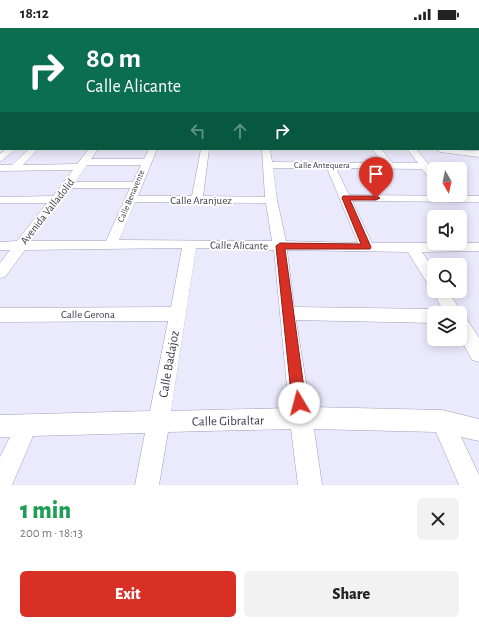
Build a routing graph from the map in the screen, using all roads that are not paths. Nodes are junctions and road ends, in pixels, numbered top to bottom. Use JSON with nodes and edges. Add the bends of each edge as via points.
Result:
{"nodes":[{"id":1,"x":11,"y":150,"type":"edge"},
{"id":2,"x":33,"y":150,"type":"edge"},
{"id":3,"x":93,"y":150,"type":"edge"},
{"id":4,"x":152,"y":150,"type":"edge"},
{"id":5,"x":205,"y":150,"type":"edge"},
{"id":6,"x":377,"y":150,"type":"edge"},
{"id":7,"x":412,"y":150,"type":"edge"},
{"id":8,"x":450,"y":150,"type":"edge"},
{"id":9,"x":479,"y":153,"type":"edge"},
{"id":10,"x":267,"y":157,"type":"edge"},
{"id":11,"x":0,"y":159,"type":"edge"},
{"id":12,"x":145,"y":162,"type":"junction"},
{"id":13,"x":82,"y":165,"type":"junction"},
{"id":14,"x":330,"y":165,"type":"junction"},
{"id":15,"x":390,"y":166,"type":"junction"},
{"id":16,"x":424,"y":166,"type":"junction"},
{"id":17,"x":15,"y":167,"type":"junction"},
{"id":18,"x":0,"y":168,"type":"edge"},
{"id":19,"x":427,"y":169,"type":"edge"},
{"id":20,"x":67,"y":185,"type":"junction"},
{"id":21,"x":137,"y":185,"type":"junction"},
{"id":22,"x":427,"y":197,"type":"edge"},
{"id":23,"x":346,"y":198,"type":"junction"},
{"id":24,"x":467,"y":198,"type":"edge"},
{"id":25,"x":55,"y":199,"type":"junction"},
{"id":26,"x":130,"y":199,"type":"junction"},
{"id":27,"x":479,"y":199,"type":"edge"},
{"id":28,"x":0,"y":200,"type":"edge"},
{"id":29,"x":197,"y":200,"type":"junction"},
{"id":30,"x":271,"y":200,"type":"junction"},
{"id":31,"x":111,"y":244,"type":"junction"},
{"id":32,"x":190,"y":244,"type":"junction"},
{"id":33,"x":0,"y":246,"type":"edge"},
{"id":34,"x":20,"y":246,"type":"junction"},
{"id":35,"x":280,"y":246,"type":"junction"},
{"id":36,"x":367,"y":247,"type":"junction"},
{"id":37,"x":479,"y":247,"type":"edge"},
{"id":38,"x":412,"y":248,"type":"junction"},
{"id":39,"x":427,"y":271,"type":"edge"},
{"id":40,"x":0,"y":273,"type":"edge"},
{"id":41,"x":287,"y":313,"type":"junction"},
{"id":42,"x":176,"y":314,"type":"junction"},
{"id":43,"x":0,"y":315,"type":"edge"},
{"id":44,"x":427,"y":316,"type":"edge"},
{"id":45,"x":467,"y":334,"type":"edge"},
{"id":46,"x":479,"y":354,"type":"edge"},
{"id":47,"x":301,"y":418,"type":"junction"},
{"id":48,"x":158,"y":421,"type":"junction"},
{"id":49,"x":442,"y":421,"type":"junction"},
{"id":50,"x":0,"y":426,"type":"edge"},
{"id":51,"x":26,"y":427,"type":"junction"},
{"id":52,"x":479,"y":430,"type":"edge"},
{"id":53,"x":0,"y":484,"type":"edge"},
{"id":54,"x":147,"y":485,"type":"edge"},
{"id":55,"x":310,"y":485,"type":"edge"},
{"id":56,"x":471,"y":485,"type":"edge"}],
"edges":[{"from":1,"to":11,"type":"street"},
{"from":2,"to":17,"type":"street"},
{"from":3,"to":13,"type":"street","name":"Avenida Valladolid"},
{"from":4,"to":12,"type":"street","name":"Calle Benavente"},
{"from":5,"to":29,"type":"street"},
{"from":6,"to":15,"type":"street"},
{"from":7,"to":16,"type":"street"},
{"from":8,"to":9,"type":"street"},
{"from":10,"to":14,"type":"street","name":"Calle Antequera"},
{"from":10,"to":30,"type":"street"},
{"from":12,"to":13,"type":"street"},
{"from":12,"to":21,"type":"street","name":"Calle Benavente"},
{"from":13,"to":17,"type":"street"},
{"from":13,"to":20,"type":"street","name":"Avenida Valladolid"},
{"from":14,"to":15,"type":"street","name":"Calle Antequera"},
{"from":14,"to":23,"type":"street"},
{"from":15,"to":16,"type":"street","name":"Calle Antequera"},
{"from":16,"to":19,"type":"street"},
{"from":17,"to":18,"type":"street"},
{"from":20,"to":21,"type":"street"},
{"from":20,"to":25,"type":"street","name":"Avenida Valladolid"},
{"from":21,"to":26,"type":"street","name":"Calle Benavente"},
{"from":22,"to":23,"type":"street"},
{"from":23,"to":36,"type":"street"},
{"from":24,"to":27,"type":"street"},
{"from":25,"to":28,"type":"street"},
{"from":25,"to":34,"type":"street","name":"Avenida Valladolid"},
{"from":26,"to":29,"type":"street","name":"Calle Aranjuez"},
{"from":26,"to":31,"type":"street","name":"Calle Benavente"},
{"from":29,"to":30,"type":"street","name":"Calle Aranjuez"},
{"from":30,"to":35,"type":"street"},
{"from":31,"to":32,"type":"street","name":"Calle Alicante"},
{"from":31,"to":34,"type":"street","name":"Calle Alicante"},
{"from":32,"to":35,"type":"street","name":"Calle Alicante"},
{"from":32,"to":42,"type":"street","name":"Calle Badajoz"},
{"from":33,"to":34,"type":"street","name":"Calle Alicante"},
{"from":34,"to":40,"type":"street","name":"Avenida Valladolid"},
{"from":35,"to":36,"type":"street","name":"Calle Alicante"},
{"from":35,"to":41,"type":"street"},
{"from":36,"to":38,"type":"street","name":"Calle Alicante"},
{"from":37,"to":38,"type":"street","name":"Calle Alicante"},
{"from":38,"to":39,"type":"street"},
{"from":41,"to":44,"type":"street"},
{"from":41,"to":47,"type":"street"},
{"from":42,"to":43,"type":"street","name":"Calle Gerona"},
{"from":42,"to":48,"type":"street","name":"Calle Badajoz"},
{"from":45,"to":46,"type":"street"},
{"from":47,"to":48,"type":"street","name":"Calle Gibraltar"},
{"from":47,"to":49,"type":"street","name":"Calle Gibraltar"},
{"from":47,"to":55,"type":"street"},
{"from":48,"to":51,"type":"street","name":"Calle Gibraltar"},
{"from":48,"to":54,"type":"street","name":"Calle Badajoz"},
{"from":49,"to":52,"type":"street","name":"Calle Gibraltar"},
{"from":49,"to":56,"type":"street"},
{"from":50,"to":51,"type":"street","name":"Calle Gibraltar"},
{"from":51,"to":53,"type":"street"}]}
